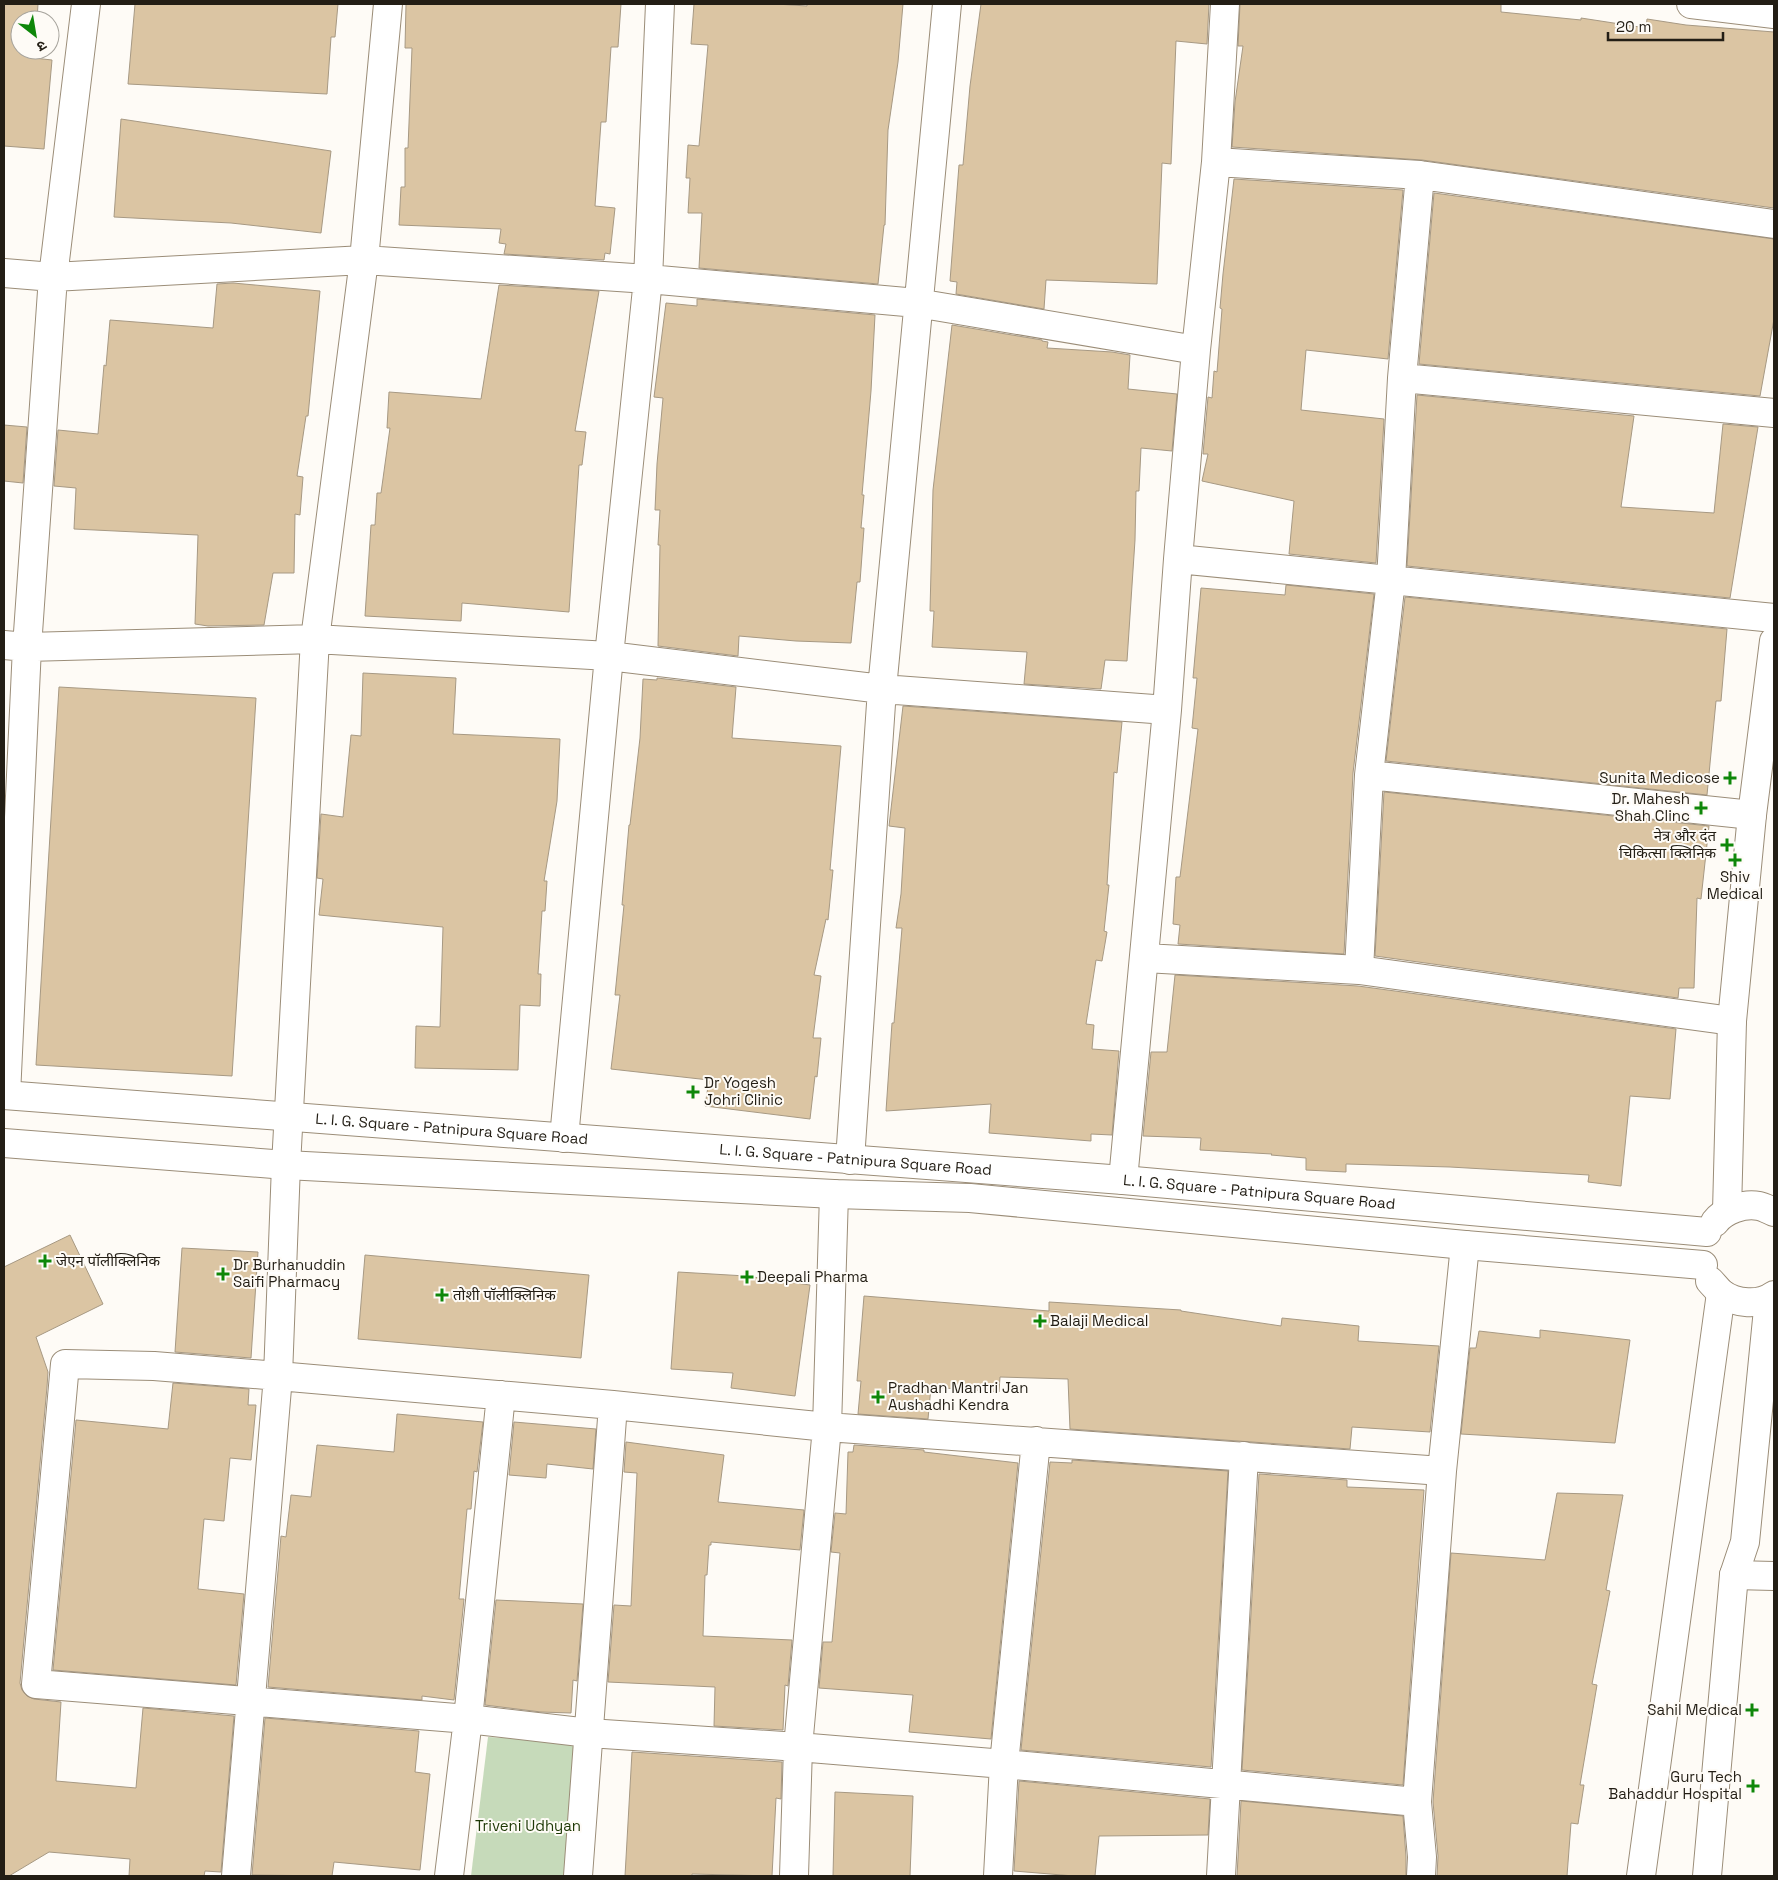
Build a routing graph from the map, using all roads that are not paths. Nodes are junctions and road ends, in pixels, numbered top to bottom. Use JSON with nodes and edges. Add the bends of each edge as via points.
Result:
{"nodes":[{"id":1,"x":86,"y":4,"type":"edge"},
{"id":2,"x":388,"y":4,"type":"edge"},
{"id":3,"x":660,"y":4,"type":"edge"},
{"id":4,"x":947,"y":4,"type":"edge"},
{"id":5,"x":1225,"y":4,"type":"edge"},
{"id":6,"x":1691,"y":4,"type":"edge"},
{"id":7,"x":1774,"y":14,"type":"edge"},
{"id":8,"x":1216,"y":162,"type":"junction"},
{"id":9,"x":1420,"y":175,"type":"junction"},
{"id":10,"x":1774,"y":224,"type":"edge"},
{"id":11,"x":364,"y":260,"type":"junction"},
{"id":12,"x":4,"y":273,"type":"edge"},
{"id":13,"x":53,"y":277,"type":"junction"},
{"id":14,"x":648,"y":279,"type":"junction"},
{"id":15,"x":917,"y":303,"type":"junction"},
{"id":16,"x":1196,"y":350,"type":"junction"},
{"id":17,"x":1402,"y":378,"type":"junction"},
{"id":18,"x":1774,"y":414,"type":"edge"},
{"id":19,"x":1178,"y":559,"type":"junction"},
{"id":20,"x":1391,"y":580,"type":"junction"},
{"id":21,"x":1774,"y":618,"type":"edge"},
{"id":22,"x":315,"y":639,"type":"junction"},
{"id":23,"x":1774,"y":641,"type":"edge"},
{"id":24,"x":15,"y":646,"type":"edge"},
{"id":25,"x":609,"y":656,"type":"junction"},
{"id":26,"x":882,"y":689,"type":"junction"},
{"id":27,"x":1167,"y":710,"type":"junction"},
{"id":28,"x":1369,"y":775,"type":"junction"},
{"id":29,"x":1752,"y":815,"type":"junction"},
{"id":30,"x":1145,"y":958,"type":"junction"},
{"id":31,"x":1359,"y":970,"type":"junction"},
{"id":32,"x":1732,"y":1021,"type":"junction"},
{"id":33,"x":5,"y":1095,"type":"edge"},
{"id":34,"x":289,"y":1117,"type":"junction"},
{"id":35,"x":564,"y":1138,"type":"junction"},
{"id":36,"x":4,"y":1143,"type":"edge"},
{"id":37,"x":850,"y":1160,"type":"junction"},
{"id":38,"x":286,"y":1166,"type":"junction"},
{"id":39,"x":1123,"y":1180,"type":"junction"},
{"id":40,"x":834,"y":1194,"type":"junction"},
{"id":41,"x":1726,"y":1211,"type":"junction"},
{"id":42,"x":1774,"y":1212,"type":"edge"},
{"id":43,"x":1707,"y":1232,"type":"junction"},
{"id":44,"x":1465,"y":1245,"type":"junction"},
{"id":45,"x":1703,"y":1265,"type":"junction"},
{"id":46,"x":1721,"y":1293,"type":"junction"},
{"id":47,"x":1772,"y":1297,"type":"edge"},
{"id":48,"x":278,"y":1376,"type":"junction"},
{"id":49,"x":501,"y":1395,"type":"junction"},
{"id":50,"x":613,"y":1405,"type":"junction"},
{"id":51,"x":827,"y":1427,"type":"junction"},
{"id":52,"x":1036,"y":1441,"type":"junction"},
{"id":53,"x":1244,"y":1456,"type":"junction"},
{"id":54,"x":1442,"y":1470,"type":"junction"},
{"id":55,"x":1734,"y":1575,"type":"junction"},
{"id":56,"x":1774,"y":1576,"type":"edge"},
{"id":57,"x":251,"y":1702,"type":"junction"},
{"id":58,"x":468,"y":1719,"type":"junction"},
{"id":59,"x":590,"y":1733,"type":"junction"},
{"id":60,"x":798,"y":1747,"type":"junction"},
{"id":61,"x":1004,"y":1764,"type":"junction"},
{"id":62,"x":1227,"y":1784,"type":"junction"},
{"id":63,"x":1417,"y":1802,"type":"junction"},
{"id":64,"x":236,"y":1876,"type":"edge"},
{"id":65,"x":449,"y":1876,"type":"edge"},
{"id":66,"x":578,"y":1876,"type":"edge"},
{"id":67,"x":794,"y":1876,"type":"edge"},
{"id":68,"x":998,"y":1876,"type":"edge"},
{"id":69,"x":1221,"y":1876,"type":"edge"},
{"id":70,"x":1421,"y":1876,"type":"edge"},
{"id":71,"x":1641,"y":1876,"type":"edge"},
{"id":72,"x":1708,"y":1876,"type":"edge"}],
"edges":[{"from":1,"to":13,"type":"street"},
{"from":2,"to":11,"type":"street"},
{"from":3,"to":14,"type":"street"},
{"from":4,"to":15,"type":"street"},
{"from":5,"to":8,"type":"street"},
{"from":6,"to":7,"type":"street"},
{"from":8,"to":9,"type":"street"},
{"from":8,"to":16,"type":"street"},
{"from":9,"to":10,"type":"street"},
{"from":9,"to":17,"type":"street"},
{"from":11,"to":13,"type":"street"},
{"from":11,"to":14,"type":"street"},
{"from":11,"to":22,"type":"street"},
{"from":12,"to":13,"type":"street"},
{"from":13,"to":24,"type":"street"},
{"from":14,"to":15,"type":"street"},
{"from":14,"to":25,"type":"street"},
{"from":15,"to":16,"type":"street"},
{"from":15,"to":26,"type":"street"},
{"from":16,"to":19,"type":"street"},
{"from":17,"to":18,"type":"street"},
{"from":17,"to":20,"type":"street"},
{"from":19,"to":20,"type":"street"},
{"from":19,"to":27,"type":"street"},
{"from":20,"to":21,"type":"street"},
{"from":20,"to":28,"type":"street"},
{"from":22,"to":24,"type":"street"},
{"from":22,"to":25,"type":"street"},
{"from":22,"to":34,"type":"street"},
{"from":23,"to":29,"type":"street"},
{"from":24,"to":33,"type":"street"},
{"from":25,"to":26,"type":"street"},
{"from":25,"to":35,"type":"street"},
{"from":26,"to":27,"type":"street"},
{"from":26,"to":37,"type":"street"},
{"from":27,"to":30,"type":"street"},
{"from":28,"to":29,"type":"street"},
{"from":28,"to":31,"type":"street"},
{"from":29,"to":32,"type":"street"},
{"from":30,"to":31,"type":"street"},
{"from":30,"to":39,"type":"street"},
{"from":31,"to":32,"type":"street"},
{"from":32,"to":41,"type":"street"},
{"from":33,"to":34,"type":"street","name":"L. I. G. Square - Patnipura Square Road"},
{"from":34,"to":35,"type":"street","name":"L. I. G. Square - Patnipura Square Road"},
{"from":34,"to":38,"type":"street"},
{"from":35,"to":37,"type":"street","name":"L. I. G. Square - Patnipura Square Road"},
{"from":36,"to":38,"type":"street","name":"L. I. G. Square - Patnipura Square Road"},
{"from":37,"to":39,"type":"street","name":"L. I. G. Square - Patnipura Square Road"},
{"from":38,"to":40,"type":"street","name":"L. I. G. Square - Patnipura Square Road"},
{"from":38,"to":48,"type":"street"},
{"from":39,"to":43,"type":"street","name":"L. I. G. Square - Patnipura Square Road"},
{"from":40,"to":44,"type":"street","name":"L. I. G. Square - Patnipura Square Road","via":[[970,1198]]},
{"from":40,"to":51,"type":"street"},
{"from":41,"to":42,"type":"street","via":[[1760,1206]]},
{"from":41,"to":43,"type":"street"},
{"from":43,"to":45,"type":"street","via":[[1702,1248]]},
{"from":44,"to":45,"type":"street","name":"L. I. G. Square - Patnipura Square Road"},
{"from":44,"to":54,"type":"street"},
{"from":45,"to":46,"type":"street","via":[[1709,1280]]},
{"from":46,"to":47,"type":"street","via":[[1752,1303]]},
{"from":46,"to":71,"type":"street"},
{"from":47,"to":55,"type":"street","via":[[1746,1542]]},
{"from":48,"to":49,"type":"street"},
{"from":48,"to":57,"type":"street"},
{"from":48,"to":57,"type":"street","via":[[154,1366],[66,1364],[36,1684]]},
{"from":49,"to":50,"type":"street"},
{"from":49,"to":58,"type":"street"},
{"from":50,"to":51,"type":"street"},
{"from":50,"to":59,"type":"street"},
{"from":51,"to":52,"type":"street"},
{"from":51,"to":60,"type":"street"},
{"from":52,"to":53,"type":"street"},
{"from":52,"to":61,"type":"street"},
{"from":53,"to":54,"type":"street"},
{"from":53,"to":62,"type":"street"},
{"from":54,"to":63,"type":"street"},
{"from":55,"to":56,"type":"street"},
{"from":55,"to":72,"type":"street"},
{"from":57,"to":58,"type":"street"},
{"from":57,"to":64,"type":"street"},
{"from":58,"to":59,"type":"street"},
{"from":58,"to":65,"type":"street"},
{"from":59,"to":60,"type":"street"},
{"from":59,"to":66,"type":"street"},
{"from":60,"to":61,"type":"street"},
{"from":60,"to":67,"type":"street"},
{"from":61,"to":62,"type":"street"},
{"from":61,"to":68,"type":"street"},
{"from":62,"to":63,"type":"street"},
{"from":62,"to":69,"type":"street"},
{"from":63,"to":70,"type":"street"}]}
